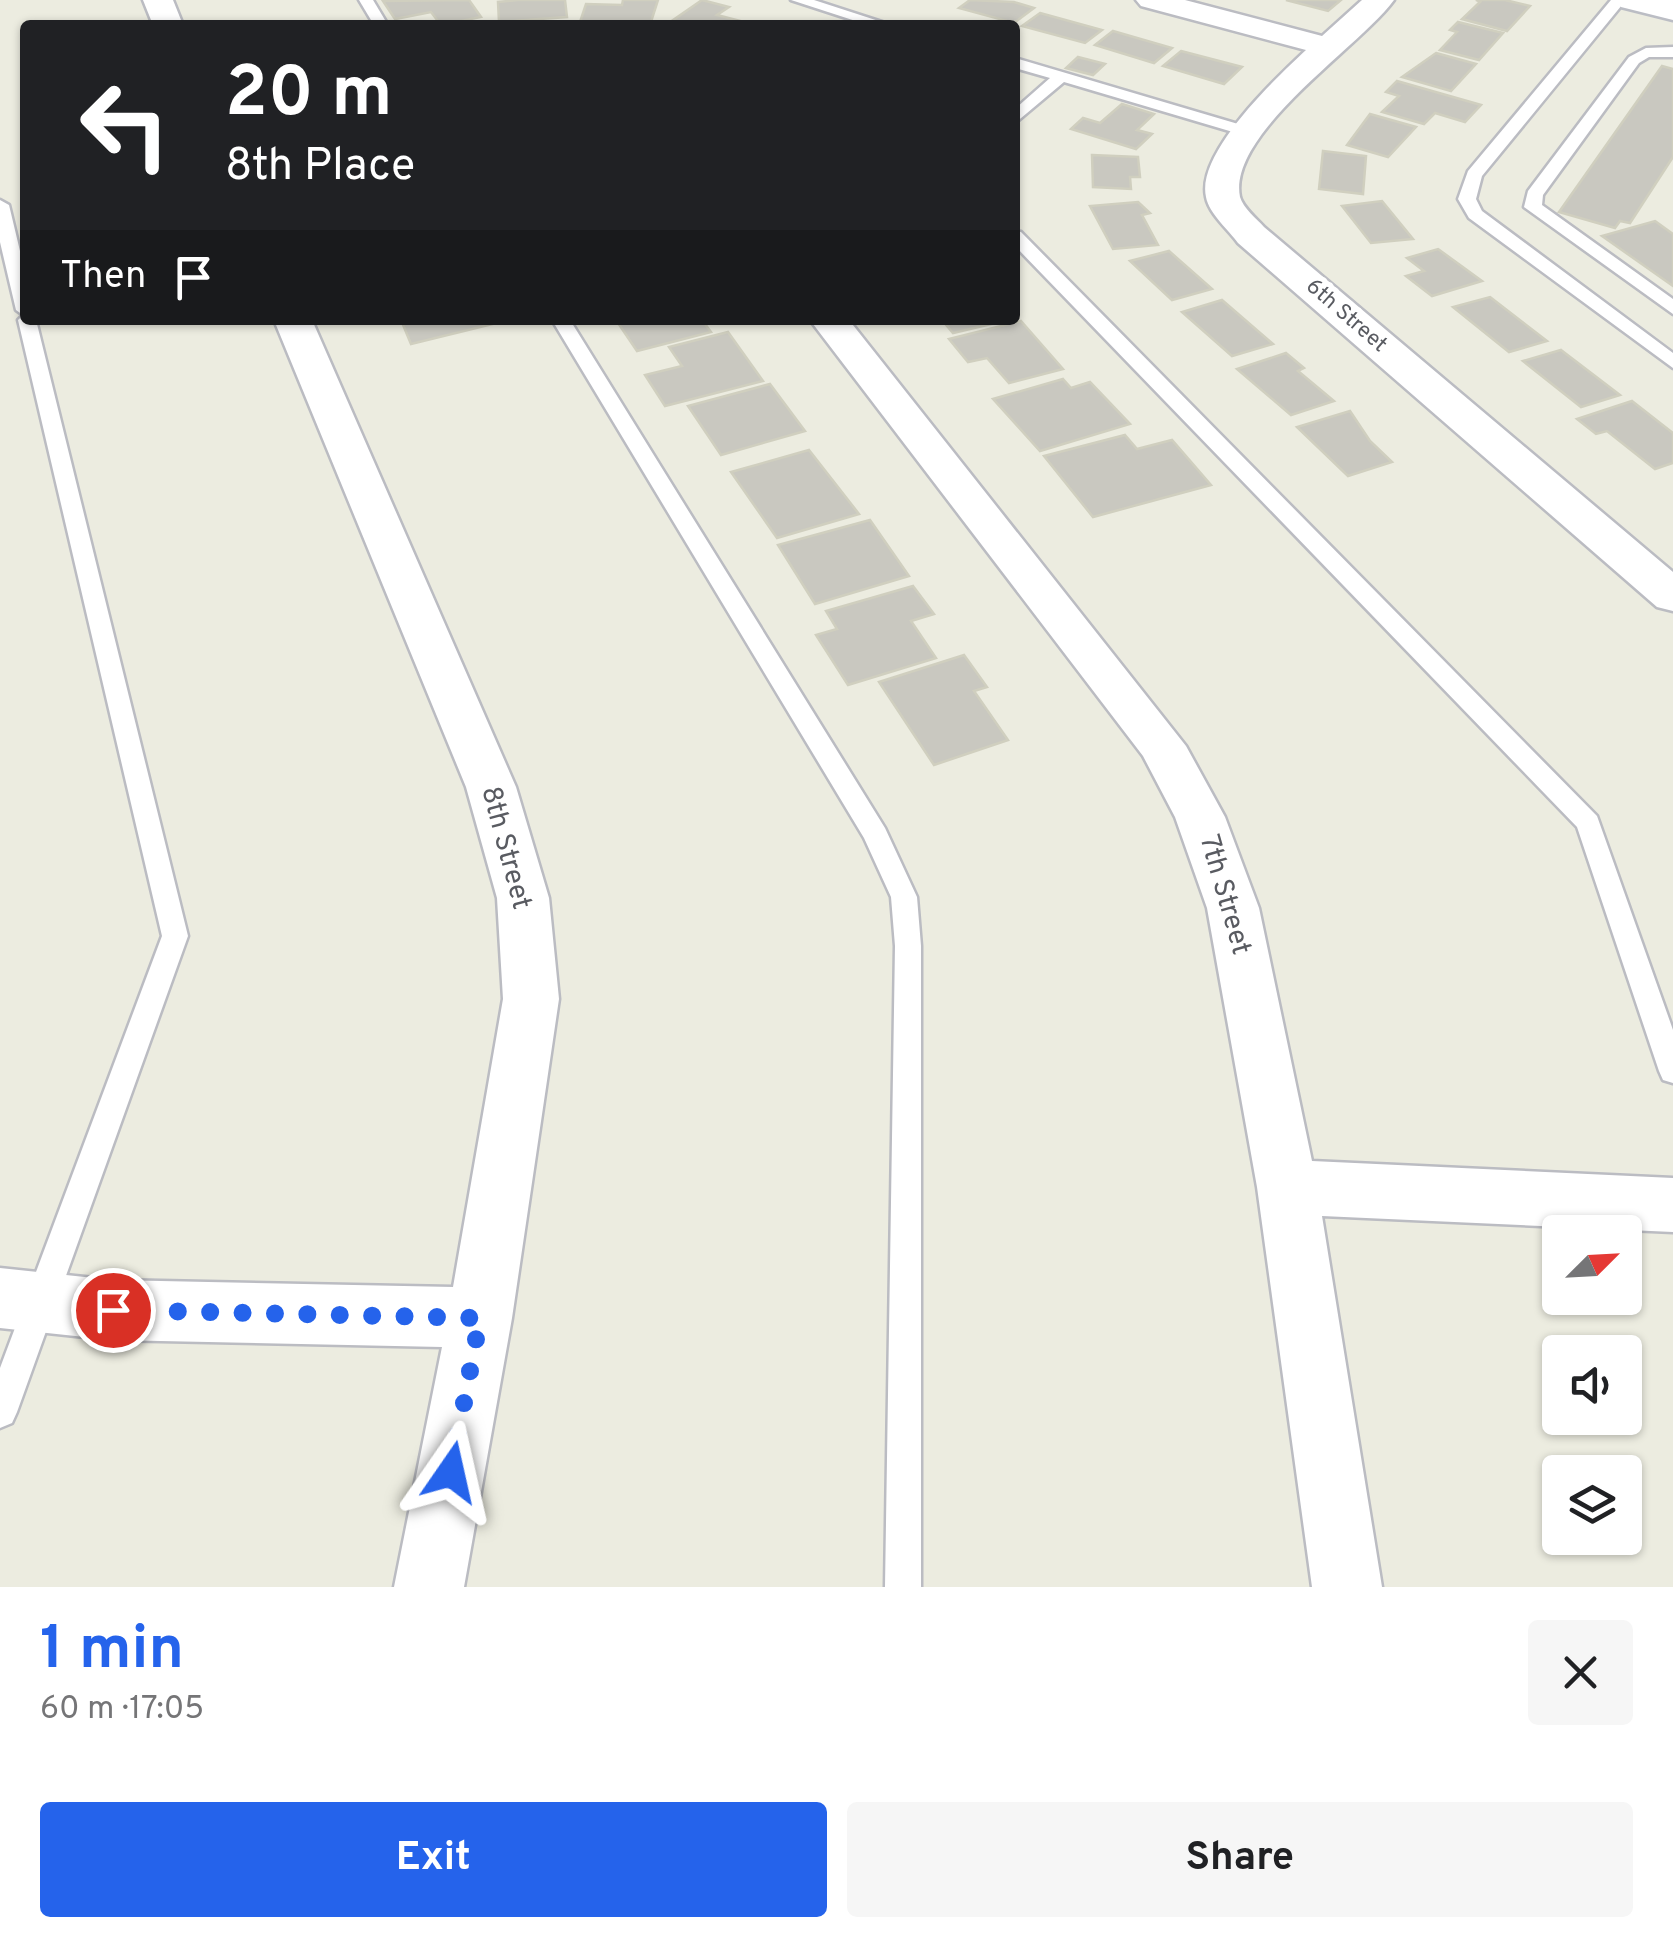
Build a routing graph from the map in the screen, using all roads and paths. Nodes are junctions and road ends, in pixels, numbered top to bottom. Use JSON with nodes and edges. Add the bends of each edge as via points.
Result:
{"nodes":[{"id":1,"x":798,"y":0,"type":"edge"},
{"id":2,"x":1151,"y":0,"type":"edge"},
{"id":3,"x":1378,"y":0,"type":"edge"},
{"id":4,"x":1619,"y":0,"type":"edge"},
{"id":5,"x":1632,"y":0,"type":"edge"},
{"id":6,"x":1673,"y":10,"type":"edge"},
{"id":7,"x":867,"y":20,"type":"edge"},
{"id":8,"x":1329,"y":47,"type":"junction"},
{"id":9,"x":1673,"y":52,"type":"edge"},
{"id":10,"x":1020,"y":64,"type":"edge"},
{"id":11,"x":1061,"y":76,"type":"junction"},
{"id":12,"x":1020,"y":113,"type":"edge"},
{"id":13,"x":1249,"y":132,"type":"junction"},
{"id":14,"x":0,"y":205,"type":"edge"},
{"id":15,"x":1020,"y":241,"type":"edge"},
{"id":16,"x":20,"y":289,"type":"edge"},
{"id":17,"x":1673,"y":308,"type":"edge"},
{"id":18,"x":29,"y":325,"type":"edge"},
{"id":19,"x":295,"y":325,"type":"edge"},
{"id":20,"x":564,"y":325,"type":"edge"},
{"id":21,"x":833,"y":325,"type":"edge"},
{"id":22,"x":1673,"y":362,"type":"edge"},
{"id":23,"x":1673,"y":596,"type":"edge"},
{"id":24,"x":1673,"y":1070,"type":"edge"},
{"id":25,"x":1287,"y":1188,"type":"junction"},
{"id":26,"x":1673,"y":1206,"type":"edge"},
{"id":27,"x":20,"y":1300,"type":"edge"},
{"id":28,"x":480,"y":1318,"type":"junction"},
{"id":29,"x":0,"y":1412,"type":"edge"},
{"id":30,"x":429,"y":1587,"type":"edge"},
{"id":31,"x":902,"y":1587,"type":"edge"},
{"id":32,"x":1347,"y":1587,"type":"edge"}],
"edges":[{"from":1,"to":7,"type":"lane"},
{"from":2,"to":8,"type":"street"},
{"from":3,"to":8,"type":"street","name":"6th Street"},
{"from":4,"to":22,"type":"lane","via":[[1474,174],[1468,198],[1474,214]]},
{"from":5,"to":6,"type":"main road"},
{"from":8,"to":13,"type":"street","name":"6th Street"},
{"from":9,"to":17,"type":"lane","via":[[1634,60],[1534,194],[1533,207]]},
{"from":10,"to":11,"type":"lane"},
{"from":11,"to":12,"type":"lane"},
{"from":11,"to":13,"type":"lane"},
{"from":13,"to":23,"type":"street","name":"6th Street","via":[[1225,168],[1224,197],[1251,235]]},
{"from":14,"to":16,"type":"lane"},
{"from":15,"to":24,"type":"lane","via":[[1588,823]]},
{"from":18,"to":27,"type":"lane","via":[[175,936]]},
{"from":19,"to":28,"type":"street","name":"8th Street","via":[[491,787],[523,898],[531,999]]},
{"from":20,"to":31,"type":"lane","via":[[876,835],[904,897]]},
{"from":21,"to":25,"type":"street","name":"7th Street","via":[[1162,746],[1200,816],[1233,908]]},
{"from":25,"to":26,"type":"street"},
{"from":25,"to":32,"type":"street","name":"7th Street"},
{"from":27,"to":28,"type":"street","via":[[113,1310]]},
{"from":27,"to":29,"type":"lane"},
{"from":28,"to":30,"type":"street","name":"8th Street"}]}
